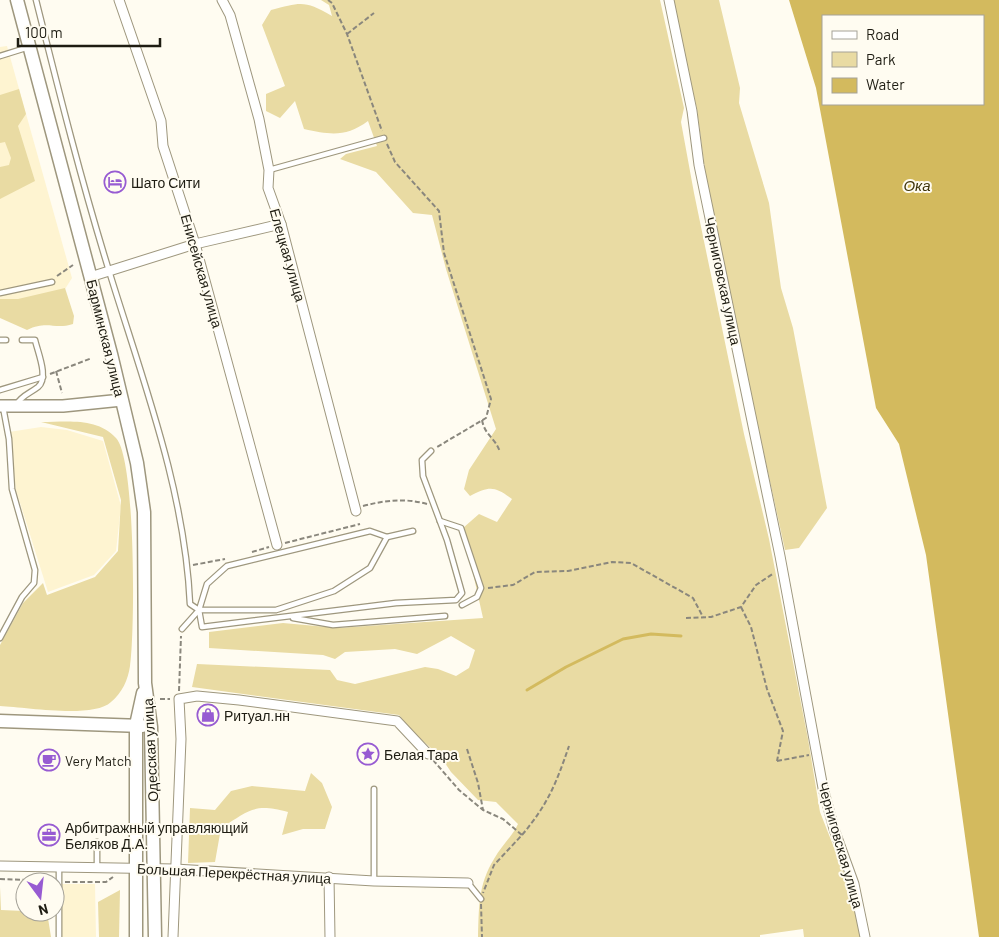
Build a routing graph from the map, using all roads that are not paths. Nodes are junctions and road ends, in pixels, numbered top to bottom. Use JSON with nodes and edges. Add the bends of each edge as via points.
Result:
{"nodes":[{"id":1,"x":17,"y":0,"type":"edge"},
{"id":2,"x":36,"y":0,"type":"edge"},
{"id":3,"x":119,"y":0,"type":"edge"},
{"id":4,"x":222,"y":0,"type":"edge"},
{"id":5,"x":669,"y":0,"type":"edge"},
{"id":6,"x":30,"y":47,"type":"junction"},
{"id":7,"x":0,"y":56,"type":"edge"},
{"id":8,"x":384,"y":138,"type":"road end"},
{"id":9,"x":269,"y":170,"type":"junction"},
{"id":10,"x":281,"y":224,"type":"junction"},
{"id":11,"x":195,"y":244,"type":"junction"},
{"id":12,"x":109,"y":272,"type":"junction"},
{"id":13,"x":90,"y":277,"type":"junction"},
{"id":14,"x":52,"y":282,"type":"road end"},
{"id":15,"x":0,"y":293,"type":"edge"},
{"id":16,"x":22,"y":340,"type":"dead end"},
{"id":17,"x":43,"y":377,"type":"junction"},
{"id":18,"x":0,"y":390,"type":"edge"},
{"id":19,"x":122,"y":400,"type":"junction"},
{"id":20,"x":6,"y":406,"type":"edge"},
{"id":21,"x":431,"y":451,"type":"road end"},
{"id":22,"x":355,"y":509,"type":"road end"},
{"id":23,"x":440,"y":521,"type":"junction"},
{"id":24,"x":413,"y":531,"type":"dead end"},
{"id":25,"x":387,"y":538,"type":"junction"},
{"id":26,"x":277,"y":545,"type":"dead end"},
{"id":27,"x":462,"y":605,"type":"dead end"},
{"id":28,"x":199,"y":610,"type":"junction"},
{"id":29,"x":446,"y":616,"type":"dead end"},
{"id":30,"x":287,"y":617,"type":"junction"},
{"id":31,"x":182,"y":628,"type":"road end"},
{"id":32,"x":0,"y":638,"type":"edge"},
{"id":33,"x":145,"y":683,"type":"junction"},
{"id":34,"x":0,"y":721,"type":"edge"},
{"id":35,"x":136,"y":725,"type":"junction"},
{"id":36,"x":151,"y":727,"type":"junction"},
{"id":37,"x":428,"y":754,"type":"road end"},
{"id":38,"x":374,"y":789,"type":"dead end"},
{"id":39,"x":97,"y":842,"type":"dead end"},
{"id":40,"x":0,"y":866,"type":"edge"},
{"id":41,"x":59,"y":867,"type":"junction"},
{"id":42,"x":97,"y":868,"type":"junction"},
{"id":43,"x":155,"y":868,"type":"junction"},
{"id":44,"x":136,"y":869,"type":"junction"},
{"id":45,"x":175,"y":869,"type":"junction"},
{"id":46,"x":329,"y":877,"type":"junction"},
{"id":47,"x":374,"y":881,"type":"junction"},
{"id":48,"x":468,"y":883,"type":"joint"},
{"id":49,"x":481,"y":899,"type":"road end"},
{"id":50,"x":59,"y":937,"type":"edge"},
{"id":51,"x":136,"y":937,"type":"edge"},
{"id":52,"x":155,"y":937,"type":"edge"},
{"id":53,"x":173,"y":937,"type":"edge"},
{"id":54,"x":330,"y":937,"type":"edge"},
{"id":55,"x":866,"y":937,"type":"edge"}],
"edges":[{"from":1,"to":6,"type":"main road","name":"Барминская улица"},
{"from":2,"to":12,"type":"lane"},
{"from":3,"to":11,"type":"street","name":"Енисейская улица","via":[[162,122],[163,146]]},
{"from":4,"to":9,"type":"street","name":"Елецкая улица","via":[[233,24],[259,119]]},
{"from":5,"to":55,"type":"street","name":"Черниговская улица","via":[[692,111],[699,165],[781,561],[816,754]]},
{"from":6,"to":7,"type":"lane"},
{"from":6,"to":13,"type":"main road","name":"Барминская улица"},
{"from":8,"to":9,"type":"lane"},
{"from":9,"to":10,"type":"street","name":"Елецкая улица","via":[[268,188]]},
{"from":10,"to":11,"type":"street"},
{"from":10,"to":22,"type":"street","name":"Елецкая улица"},
{"from":11,"to":12,"type":"street"},
{"from":11,"to":26,"type":"street","name":"Енисейская улица"},
{"from":12,"to":13,"type":"street"},
{"from":12,"to":28,"type":"lane","via":[[167,461],[188,566],[190,604]]},
{"from":13,"to":19,"type":"main road","name":"Барминская улица"},
{"from":14,"to":15,"type":"lane"},
{"from":16,"to":17,"type":"lane","via":[[34,340]]},
{"from":17,"to":18,"type":"lane"},
{"from":17,"to":20,"type":"lane","via":[[39,386]]},
{"from":19,"to":20,"type":"street","via":[[63,406]]},
{"from":19,"to":33,"type":"main road","name":"Барминская улица","via":[[137,463],[144,512]]},
{"from":20,"to":32,"type":"lane","via":[[12,489],[35,570],[34,583],[22,597]]},
{"from":21,"to":23,"type":"lane","via":[[422,460],[423,476]]},
{"from":23,"to":27,"type":"lane","via":[[461,528],[481,588],[477,597]]},
{"from":23,"to":30,"type":"lane","via":[[462,593],[456,600],[396,603]]},
{"from":24,"to":25,"type":"lane"},
{"from":25,"to":28,"type":"lane","via":[[370,568],[334,591],[276,610]]},
{"from":25,"to":28,"type":"lane","via":[[370,531],[227,566],[207,584]]},
{"from":28,"to":30,"type":"lane","via":[[202,627]]},
{"from":28,"to":31,"type":"lane"},
{"from":29,"to":30,"type":"lane","via":[[333,625]]},
{"from":33,"to":35,"type":"main road","name":"Одесская улица"},
{"from":33,"to":36,"type":"main road","name":"Одесская улица"},
{"from":34,"to":35,"type":"main road"},
{"from":35,"to":36,"type":"main road"},
{"from":35,"to":44,"type":"main road","name":"Одесская улица"},
{"from":36,"to":43,"type":"main road","name":"Одесская улица"},
{"from":37,"to":45,"type":"street","via":[[397,721],[239,700],[197,696],[179,699],[181,739]]},
{"from":38,"to":47,"type":"lane"},
{"from":39,"to":42,"type":"lane"},
{"from":40,"to":41,"type":"street","name":"Большая Перекрёстная улица"},
{"from":41,"to":42,"type":"street","name":"Большая Перекрёстная улица"},
{"from":41,"to":50,"type":"lane"},
{"from":42,"to":44,"type":"street","name":"Большая Перекрёстная улица"},
{"from":43,"to":44,"type":"street","name":"Большая Перекрёстная улица"},
{"from":43,"to":45,"type":"street","name":"Большая Перекрёстная улица"},
{"from":43,"to":52,"type":"main road","name":"Одесская улица"},
{"from":44,"to":51,"type":"main road","name":"Одесская улица"},
{"from":45,"to":46,"type":"street","name":"Большая Перекрёстная улица"},
{"from":45,"to":53,"type":"street"},
{"from":46,"to":47,"type":"street","name":"Большая Перекрёстная улица"},
{"from":46,"to":54,"type":"street"},
{"from":47,"to":48,"type":"street","name":"Большая Перекрёстная улица"},
{"from":48,"to":49,"type":"lane"}]}
